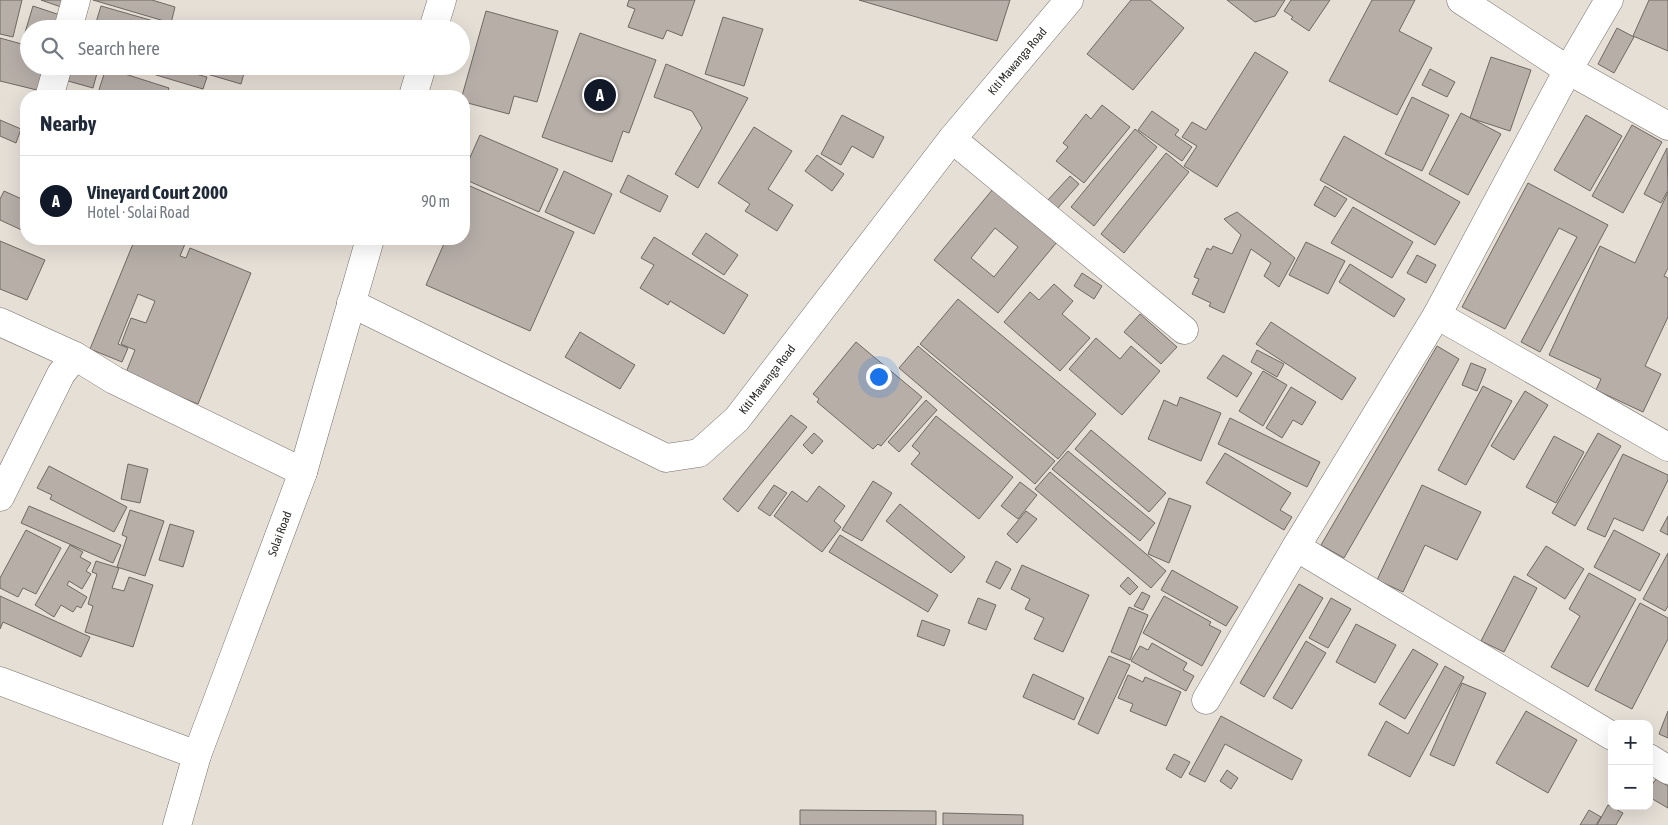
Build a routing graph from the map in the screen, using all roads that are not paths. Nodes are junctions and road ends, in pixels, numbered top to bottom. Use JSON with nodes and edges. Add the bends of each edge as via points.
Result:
{"nodes":[{"id":1,"x":76,"y":0,"type":"edge"},
{"id":2,"x":442,"y":0,"type":"edge"},
{"id":3,"x":1069,"y":0,"type":"edge"},
{"id":4,"x":1461,"y":0,"type":"edge"},
{"id":5,"x":1609,"y":0,"type":"edge"},
{"id":6,"x":70,"y":20,"type":"edge"},
{"id":7,"x":436,"y":20,"type":"edge"},
{"id":8,"x":1568,"y":70,"type":"junction"},
{"id":9,"x":55,"y":75,"type":"edge"},
{"id":10,"x":419,"y":75,"type":"edge"},
{"id":11,"x":51,"y":90,"type":"edge"},
{"id":12,"x":415,"y":90,"type":"edge"},
{"id":13,"x":1668,"y":126,"type":"edge"},
{"id":14,"x":952,"y":139,"type":"junction"},
{"id":15,"x":368,"y":245,"type":"edge"},
{"id":16,"x":350,"y":303,"type":"junction"},
{"id":17,"x":1437,"y":315,"type":"junction"},
{"id":18,"x":0,"y":322,"type":"edge"},
{"id":19,"x":1184,"y":330,"type":"dead end"},
{"id":20,"x":75,"y":356,"type":"junction"},
{"id":21,"x":1668,"y":447,"type":"edge"},
{"id":22,"x":303,"y":472,"type":"junction"},
{"id":23,"x":0,"y":497,"type":"edge"},
{"id":24,"x":1296,"y":547,"type":"junction"},
{"id":25,"x":0,"y":681,"type":"edge"},
{"id":26,"x":1206,"y":700,"type":"dead end"},
{"id":27,"x":1608,"y":734,"type":"edge"},
{"id":28,"x":197,"y":755,"type":"junction"},
{"id":29,"x":1653,"y":761,"type":"edge"},
{"id":30,"x":1668,"y":770,"type":"edge"},
{"id":31,"x":177,"y":825,"type":"edge"}],
"edges":[{"from":1,"to":6,"type":"main road"},
{"from":2,"to":7,"type":"main road"},
{"from":3,"to":14,"type":"main road","name":"Kiti Mawanga Road"},
{"from":4,"to":8,"type":"main road"},
{"from":5,"to":8,"type":"main road"},
{"from":8,"to":13,"type":"main road"},
{"from":8,"to":17,"type":"main road"},
{"from":9,"to":11,"type":"main road"},
{"from":10,"to":12,"type":"main road"},
{"from":14,"to":16,"type":"main road","name":"Kiti Mawanga Road","via":[[737,419],[699,452],[666,458]]},
{"from":14,"to":19,"type":"main road"},
{"from":15,"to":16,"type":"main road","name":"Solai Road"},
{"from":16,"to":22,"type":"main road","name":"Solai Road"},
{"from":17,"to":21,"type":"main road"},
{"from":17,"to":24,"type":"main road"},
{"from":18,"to":20,"type":"main road"},
{"from":20,"to":22,"type":"main road","via":[[114,380]]},
{"from":20,"to":23,"type":"main road","via":[[61,374]]},
{"from":22,"to":28,"type":"main road","name":"Solai Road"},
{"from":24,"to":26,"type":"main road"},
{"from":24,"to":27,"type":"main road"},
{"from":25,"to":28,"type":"main road"},
{"from":28,"to":31,"type":"main road","name":"Solai Road"},
{"from":29,"to":30,"type":"main road"}]}
